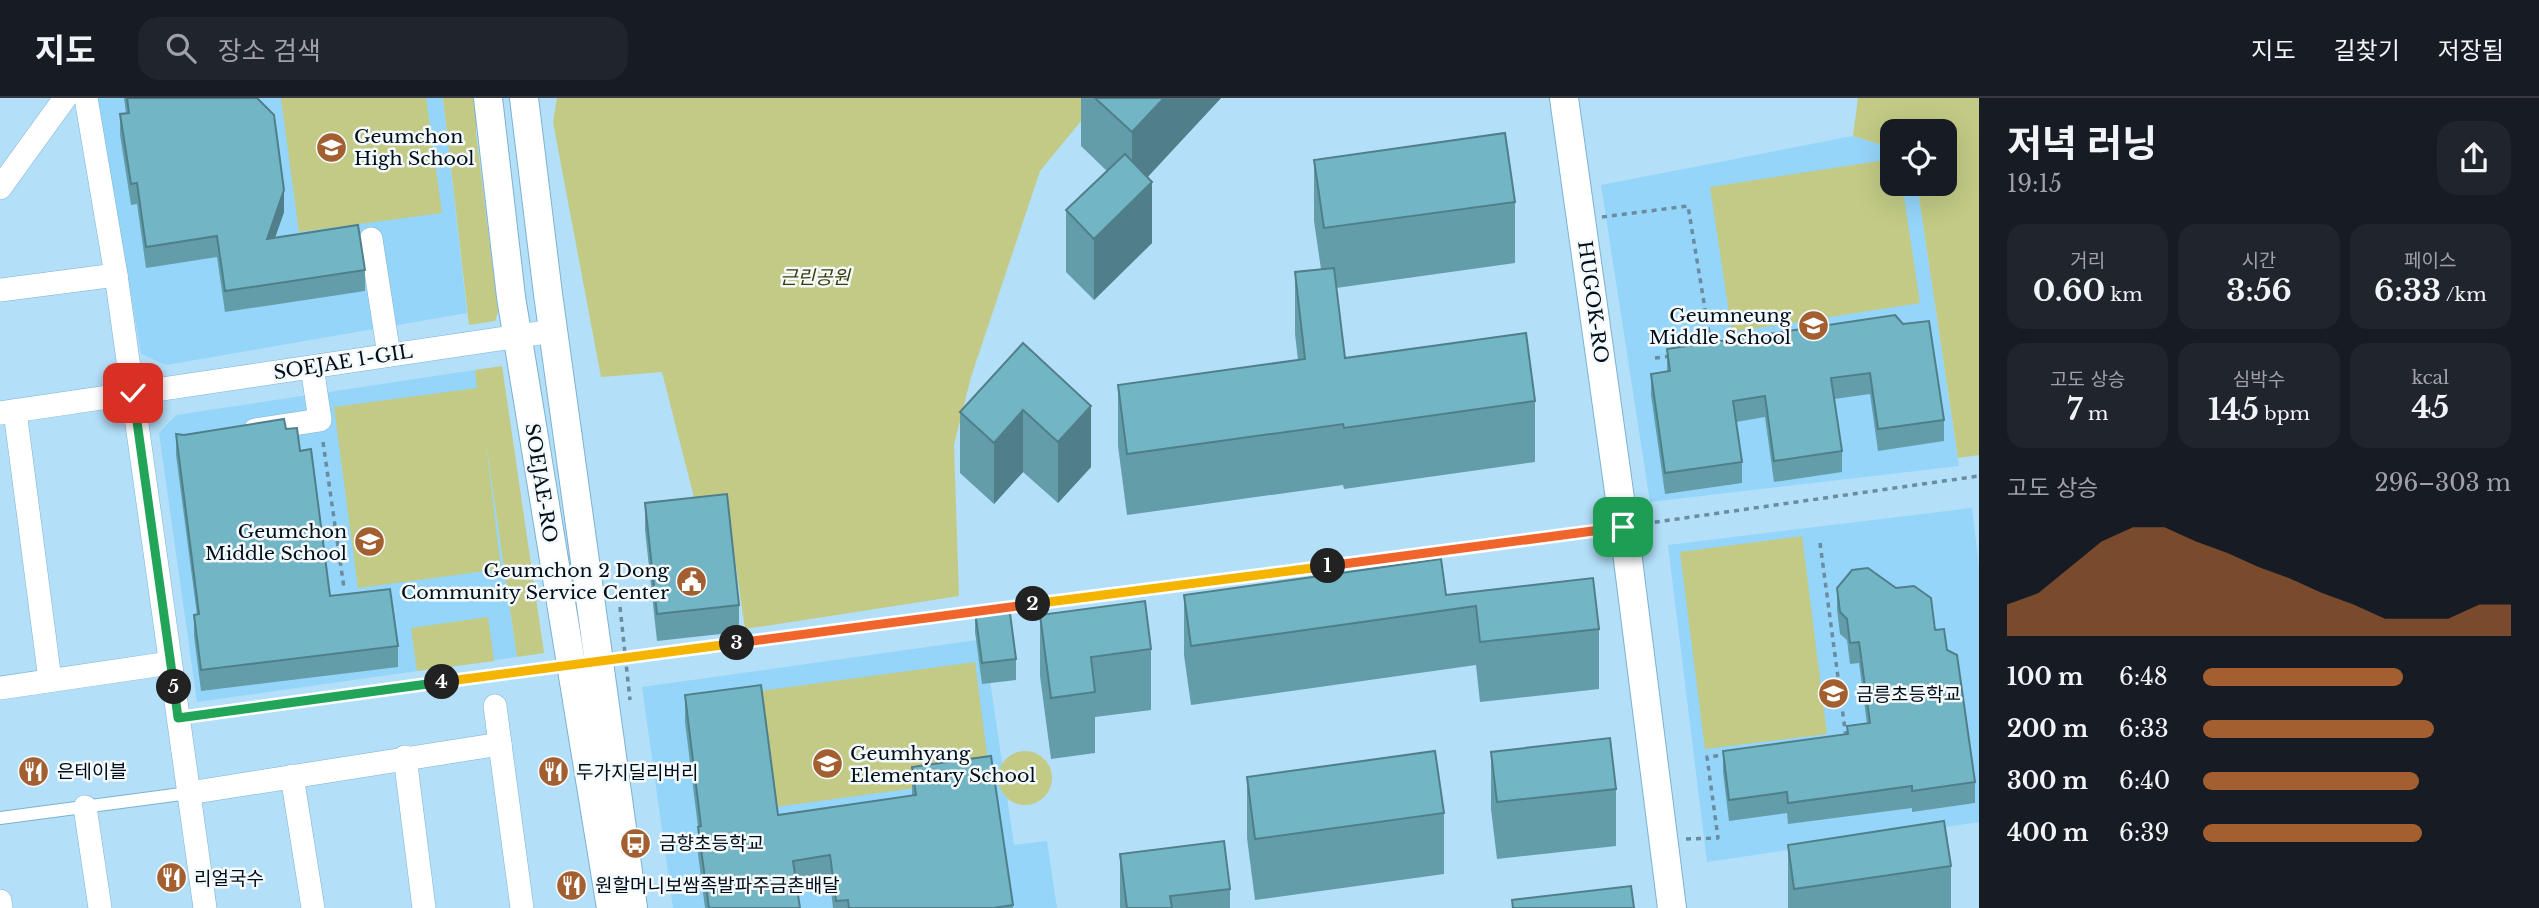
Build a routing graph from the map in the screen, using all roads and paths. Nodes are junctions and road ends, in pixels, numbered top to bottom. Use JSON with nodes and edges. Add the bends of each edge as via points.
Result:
{"nodes":[{"id":1,"x":65,"y":98,"type":"edge"},
{"id":2,"x":86,"y":98,"type":"edge"},
{"id":3,"x":488,"y":98,"type":"edge"},
{"id":4,"x":524,"y":98,"type":"edge"},
{"id":5,"x":1564,"y":98,"type":"edge"},
{"id":6,"x":0,"y":188,"type":"edge"},
{"id":7,"x":1581,"y":220,"type":"junction"},
{"id":8,"x":371,"y":239,"type":"dead end"},
{"id":9,"x":116,"y":275,"type":"junction"},
{"id":10,"x":0,"y":290,"type":"edge"},
{"id":11,"x":553,"y":331,"type":"junction"},
{"id":12,"x":517,"y":336,"type":"junction"},
{"id":13,"x":1712,"y":350,"type":"edge"},
{"id":14,"x":389,"y":355,"type":"junction"},
{"id":15,"x":1678,"y":355,"type":"edge"},
{"id":16,"x":1655,"y":358,"type":"dead end"},
{"id":17,"x":312,"y":367,"type":"junction"},
{"id":18,"x":133,"y":393,"type":"junction"},
{"id":19,"x":8,"y":412,"type":"edge"},
{"id":20,"x":320,"y":420,"type":"junction"},
{"id":21,"x":237,"y":433,"type":"edge"},
{"id":22,"x":1979,"y":476,"type":"edge"},
{"id":23,"x":1621,"y":506,"type":"tunnel mouth"},
{"id":24,"x":1820,"y":543,"type":"dead end"},
{"id":25,"x":1628,"y":552,"type":"tunnel mouth"},
{"id":26,"x":344,"y":588,"type":"dead end"},
{"id":27,"x":620,"y":607,"type":"dead end"},
{"id":28,"x":1000,"y":609,"type":"edge"},
{"id":29,"x":986,"y":610,"type":"edge"},
{"id":30,"x":762,"y":639,"type":"dead end"},
{"id":31,"x":626,"y":658,"type":"junction"},
{"id":32,"x":170,"y":663,"type":"junction"},
{"id":33,"x":50,"y":680,"type":"junction"},
{"id":34,"x":0,"y":688,"type":"edge"},
{"id":35,"x":630,"y":700,"type":"dead end"},
{"id":36,"x":495,"y":706,"type":"dead end"},
{"id":37,"x":178,"y":718,"type":"junction"},
{"id":38,"x":1846,"y":739,"type":"edge"},
{"id":39,"x":500,"y":744,"type":"junction"},
{"id":40,"x":1732,"y":754,"type":"edge"},
{"id":41,"x":405,"y":757,"type":"junction"},
{"id":42,"x":292,"y":776,"type":"junction"},
{"id":43,"x":188,"y":793,"type":"junction"},
{"id":44,"x":85,"y":807,"type":"junction"},
{"id":45,"x":0,"y":818,"type":"edge"},
{"id":46,"x":1663,"y":840,"type":"junction"},
{"id":47,"x":0,"y":901,"type":"edge"},
{"id":48,"x":1,"y":908,"type":"edge"},
{"id":49,"x":100,"y":908,"type":"edge"},
{"id":50,"x":205,"y":908,"type":"edge"},
{"id":51,"x":313,"y":908,"type":"edge"},
{"id":52,"x":424,"y":908,"type":"edge"},
{"id":53,"x":522,"y":908,"type":"edge"},
{"id":54,"x":611,"y":908,"type":"edge"},
{"id":55,"x":633,"y":908,"type":"edge"},
{"id":56,"x":1672,"y":908,"type":"edge"}],
"edges":[{"from":1,"to":6,"type":"street"},
{"from":2,"to":9,"type":"street"},
{"from":3,"to":12,"type":"street","name":"SOEJAE-RO"},
{"from":4,"to":11,"type":"street"},
{"from":5,"to":7,"type":"street","name":"HUGOK-RO"},
{"from":7,"to":13,"type":"path","via":[[1688,206]]},
{"from":7,"to":23,"type":"street","name":"HUGOK-RO"},
{"from":8,"to":14,"type":"street"},
{"from":9,"to":10,"type":"street"},
{"from":9,"to":18,"type":"street"},
{"from":11,"to":12,"type":"street","name":"SOEJAE 1-GIL"},
{"from":11,"to":55,"type":"street"},
{"from":12,"to":14,"type":"street","name":"SOEJAE 1-GIL"},
{"from":12,"to":54,"type":"street","name":"SOEJAE-RO"},
{"from":14,"to":17,"type":"street","name":"SOEJAE 1-GIL"},
{"from":15,"to":16,"type":"path"},
{"from":17,"to":18,"type":"street","name":"SOEJAE 1-GIL"},
{"from":17,"to":20,"type":"street"},
{"from":18,"to":19,"type":"street","name":"SOEJAE 1-GIL"},
{"from":18,"to":32,"type":"street"},
{"from":19,"to":33,"type":"street","name":"SOEJAE 1-GIL"},
{"from":20,"to":21,"type":"street"},
{"from":20,"to":26,"type":"path"},
{"from":22,"to":28,"type":"path"},
{"from":24,"to":38,"type":"path"},
{"from":25,"to":46,"type":"street"},
{"from":27,"to":31,"type":"path"},
{"from":29,"to":31,"type":"path"},
{"from":30,"to":31,"type":"path"},
{"from":31,"to":35,"type":"path"},
{"from":31,"to":37,"type":"path","bridge":true},
{"from":32,"to":33,"type":"street"},
{"from":32,"to":37,"type":"street"},
{"from":33,"to":34,"type":"street"},
{"from":36,"to":39,"type":"street"},
{"from":37,"to":43,"type":"street"},
{"from":39,"to":41,"type":"street"},
{"from":39,"to":53,"type":"street"},
{"from":40,"to":46,"type":"path","via":[[1707,757],[1718,838]]},
{"from":41,"to":42,"type":"street"},
{"from":41,"to":52,"type":"street"},
{"from":42,"to":43,"type":"street"},
{"from":42,"to":51,"type":"street"},
{"from":43,"to":44,"type":"lane"},
{"from":43,"to":50,"type":"street"},
{"from":44,"to":45,"type":"lane"},
{"from":44,"to":49,"type":"street"},
{"from":46,"to":56,"type":"street"},
{"from":47,"to":48,"type":"street"}]}
